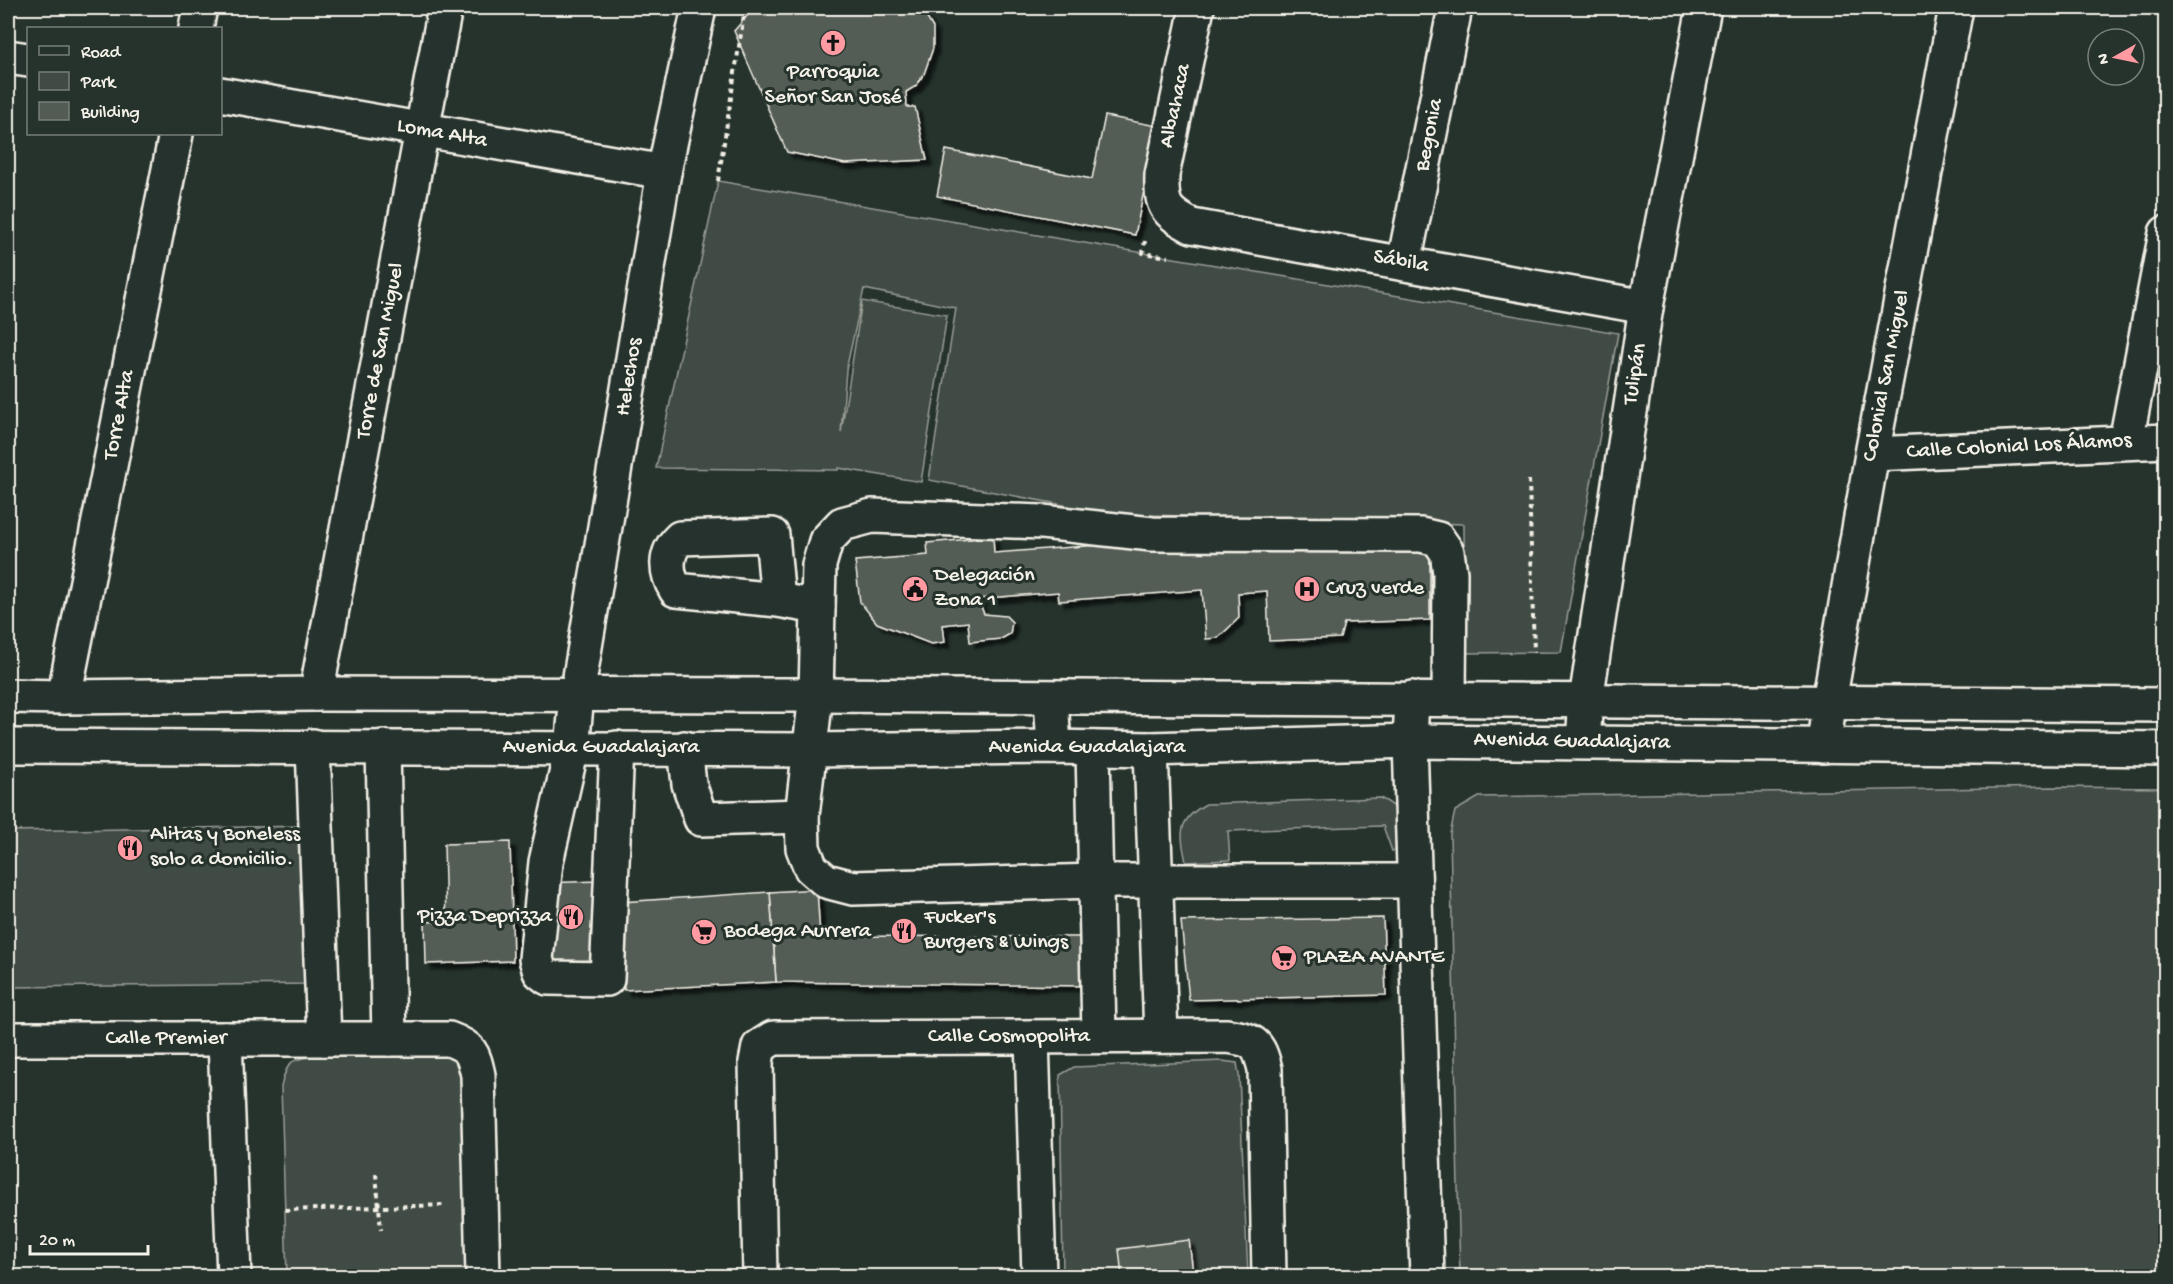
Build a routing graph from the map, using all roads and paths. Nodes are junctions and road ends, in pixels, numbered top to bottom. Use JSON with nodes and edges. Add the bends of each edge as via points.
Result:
{"nodes":[{"id":1,"x":200,"y":8,"type":"edge"},
{"id":2,"x":445,"y":8,"type":"edge"},
{"id":3,"x":699,"y":8,"type":"edge"},
{"id":4,"x":745,"y":8,"type":"edge"},
{"id":5,"x":1197,"y":8,"type":"edge"},
{"id":6,"x":1455,"y":8,"type":"edge"},
{"id":7,"x":1704,"y":8,"type":"edge"},
{"id":8,"x":1956,"y":8,"type":"edge"},
{"id":9,"x":196,"y":27,"type":"edge"},
{"id":10,"x":8,"y":57,"type":"edge"},
{"id":11,"x":27,"y":60,"type":"edge"},
{"id":12,"x":222,"y":94,"type":"edge"},
{"id":13,"x":423,"y":130,"type":"junction"},
{"id":14,"x":176,"y":135,"type":"edge"},
{"id":15,"x":664,"y":172,"type":"junction"},
{"id":16,"x":718,"y":181,"type":"dead end"},
{"id":17,"x":1164,"y":204,"type":"joint"},
{"id":18,"x":2166,"y":234,"type":"edge"},
{"id":19,"x":1143,"y":253,"type":"dead end"},
{"id":20,"x":1178,"y":258,"type":"dead end"},
{"id":21,"x":1404,"y":263,"type":"junction"},
{"id":22,"x":1646,"y":307,"type":"junction"},
{"id":23,"x":2126,"y":441,"type":"junction"},
{"id":24,"x":2166,"y":441,"type":"edge"},
{"id":25,"x":1872,"y":454,"type":"junction"},
{"id":26,"x":1529,"y":480,"type":"dead end"},
{"id":27,"x":778,"y":600,"type":"dead end"},
{"id":28,"x":818,"y":607,"type":"junction"},
{"id":29,"x":1534,"y":652,"type":"dead end"},
{"id":30,"x":316,"y":694,"type":"junction"},
{"id":31,"x":577,"y":695,"type":"junction"},
{"id":32,"x":816,"y":695,"type":"junction"},
{"id":33,"x":8,"y":696,"type":"edge"},
{"id":34,"x":64,"y":697,"type":"junction"},
{"id":35,"x":1051,"y":698,"type":"junction"},
{"id":36,"x":1412,"y":698,"type":"junction"},
{"id":37,"x":1449,"y":698,"type":"junction"},
{"id":38,"x":1586,"y":699,"type":"junction"},
{"id":39,"x":1829,"y":702,"type":"junction"},
{"id":40,"x":2166,"y":705,"type":"edge"},
{"id":41,"x":1410,"y":741,"type":"junction"},
{"id":42,"x":1583,"y":742,"type":"junction"},
{"id":43,"x":8,"y":746,"type":"edge"},
{"id":44,"x":312,"y":746,"type":"junction"},
{"id":45,"x":1824,"y":746,"type":"junction"},
{"id":46,"x":383,"y":747,"type":"junction"},
{"id":47,"x":1054,"y":747,"type":"junction"},
{"id":48,"x":1093,"y":747,"type":"junction"},
{"id":49,"x":572,"y":748,"type":"junction"},
{"id":50,"x":617,"y":748,"type":"junction"},
{"id":51,"x":685,"y":748,"type":"junction"},
{"id":52,"x":1151,"y":748,"type":"junction"},
{"id":53,"x":2166,"y":749,"type":"edge"},
{"id":54,"x":810,"y":750,"type":"junction"},
{"id":55,"x":802,"y":816,"type":"junction"},
{"id":56,"x":1096,"y":881,"type":"junction"},
{"id":57,"x":1414,"y":881,"type":"junction"},
{"id":58,"x":1156,"y":882,"type":"junction"},
{"id":59,"x":1099,"y":1036,"type":"junction"},
{"id":60,"x":1161,"y":1036,"type":"junction"},
{"id":61,"x":1032,"y":1037,"type":"junction"},
{"id":62,"x":8,"y":1039,"type":"edge"},
{"id":63,"x":225,"y":1039,"type":"junction"},
{"id":64,"x":324,"y":1039,"type":"junction"},
{"id":65,"x":389,"y":1039,"type":"junction"},
{"id":66,"x":376,"y":1174,"type":"dead end"},
{"id":67,"x":451,"y":1204,"type":"dead end"},
{"id":68,"x":285,"y":1210,"type":"dead end"},
{"id":69,"x":381,"y":1230,"type":"dead end"},
{"id":70,"x":234,"y":1276,"type":"edge"},
{"id":71,"x":483,"y":1276,"type":"edge"},
{"id":72,"x":760,"y":1276,"type":"edge"},
{"id":73,"x":1039,"y":1276,"type":"edge"},
{"id":74,"x":1269,"y":1276,"type":"edge"},
{"id":75,"x":1427,"y":1276,"type":"edge"}],
"edges":[{"from":1,"to":9,"type":"street"},
{"from":2,"to":13,"type":"street","name":"Torre de San Miguel"},
{"from":3,"to":15,"type":"street","name":"Helechos"},
{"from":4,"to":16,"type":"path"},
{"from":5,"to":17,"type":"street","name":"Albahaca","via":[[1162,175]]},
{"from":6,"to":21,"type":"street","name":"Begonia"},
{"from":7,"to":22,"type":"street","name":"Tulipán"},
{"from":8,"to":25,"type":"street","name":"Colonial San Miguel"},
{"from":10,"to":11,"type":"street"},
{"from":12,"to":13,"type":"street","name":"Loma Alta"},
{"from":13,"to":15,"type":"street","name":"Loma Alta"},
{"from":13,"to":30,"type":"street","name":"Torre de San Miguel"},
{"from":14,"to":34,"type":"street","name":"Torre Alta"},
{"from":15,"to":31,"type":"street","name":"Helechos"},
{"from":17,"to":21,"type":"street","name":"Sábila","via":[[1173,216],[1192,226]]},
{"from":18,"to":23,"type":"street"},
{"from":19,"to":20,"type":"path"},
{"from":21,"to":22,"type":"street","name":"Sábila"},
{"from":22,"to":38,"type":"street","name":"Tulipán"},
{"from":23,"to":24,"type":"street","name":"Calle Colonial Los Álamos"},
{"from":23,"to":25,"type":"street","name":"Calle Colonial Los Álamos"},
{"from":25,"to":39,"type":"street","name":"Colonial San Miguel"},
{"from":26,"to":29,"type":"path"},
{"from":27,"to":28,"type":"street"},
{"from":28,"to":32,"type":"street"},
{"from":28,"to":37,"type":"street","via":[[819,565],[826,541],[842,524],[872,516],[1042,522],[1152,534],[1421,535],[1438,539],[1447,552]]},
{"from":30,"to":31,"type":"street","name":"Avenida Guadalajara"},
{"from":30,"to":34,"type":"street","name":"Avenida Guadalajara"},
{"from":31,"to":32,"type":"street","name":"Avenida Guadalajara"},
{"from":31,"to":49,"type":"street","name":"Helechos"},
{"from":32,"to":35,"type":"street","name":"Avenida Guadalajara"},
{"from":32,"to":54,"type":"street"},
{"from":33,"to":34,"type":"street","name":"Avenida Guadalajara"},
{"from":35,"to":36,"type":"street","name":"Avenida Guadalajara"},
{"from":35,"to":47,"type":"street"},
{"from":36,"to":37,"type":"street","name":"Avenida Guadalajara"},
{"from":36,"to":41,"type":"street"},
{"from":37,"to":38,"type":"street","name":"Avenida Guadalajara"},
{"from":38,"to":39,"type":"street","name":"Avenida Guadalajara"},
{"from":38,"to":42,"type":"street","name":"Tulipán"},
{"from":39,"to":40,"type":"street","name":"Avenida Guadalajara"},
{"from":39,"to":45,"type":"street","name":"Colonial San Miguel"},
{"from":41,"to":42,"type":"street","name":"Avenida Guadalajara"},
{"from":41,"to":52,"type":"street","name":"Avenida Guadalajara"},
{"from":41,"to":57,"type":"street"},
{"from":42,"to":45,"type":"street","name":"Avenida Guadalajara"},
{"from":43,"to":44,"type":"street","name":"Avenida Guadalajara"},
{"from":44,"to":46,"type":"street","name":"Avenida Guadalajara"},
{"from":44,"to":64,"type":"street"},
{"from":45,"to":53,"type":"street","name":"Avenida Guadalajara"},
{"from":46,"to":49,"type":"street","name":"Avenida Guadalajara"},
{"from":46,"to":65,"type":"street"},
{"from":47,"to":48,"type":"street","name":"Avenida Guadalajara"},
{"from":47,"to":54,"type":"street","name":"Avenida Guadalajara"},
{"from":48,"to":52,"type":"street","name":"Avenida Guadalajara"},
{"from":48,"to":56,"type":"street"},
{"from":49,"to":50,"type":"street","name":"Avenida Guadalajara"},
{"from":49,"to":50,"type":"street","name":"Helechos","via":[[546,862],[536,959],[540,972],[548,978],[607,979]]},
{"from":50,"to":51,"type":"street","name":"Avenida Guadalajara"},
{"from":51,"to":54,"type":"street","name":"Avenida Guadalajara"},
{"from":51,"to":55,"type":"street","via":[[689,784],[701,819]]},
{"from":52,"to":58,"type":"street"},
{"from":54,"to":55,"type":"street"},
{"from":55,"to":56,"type":"street","via":[[803,848],[811,868],[826,881],[853,888]]},
{"from":56,"to":58,"type":"street"},
{"from":56,"to":59,"type":"street"},
{"from":57,"to":58,"type":"street"},
{"from":57,"to":75,"type":"street"},
{"from":58,"to":60,"type":"street"},
{"from":59,"to":60,"type":"street","name":"Calle Cosmopolita"},
{"from":59,"to":61,"type":"street","name":"Calle Cosmopolita"},
{"from":60,"to":74,"type":"street","name":"Calle Cosmopolita","via":[[1227,1036],[1248,1039],[1260,1050],[1265,1069]]},
{"from":61,"to":72,"type":"street","name":"Calle Cosmopolita","via":[[788,1037],[772,1038],[759,1047],[756,1062]]},
{"from":61,"to":73,"type":"street"},
{"from":62,"to":63,"type":"street","name":"Calle Premier"},
{"from":63,"to":64,"type":"street","name":"Calle Premier"},
{"from":63,"to":70,"type":"street"},
{"from":64,"to":65,"type":"street","name":"Calle Premier"},
{"from":65,"to":71,"type":"street","name":"Calle Premier","via":[[449,1039],[466,1046],[473,1056],[478,1075]]},
{"from":66,"to":69,"type":"path"},
{"from":67,"to":68,"type":"path"}]}
